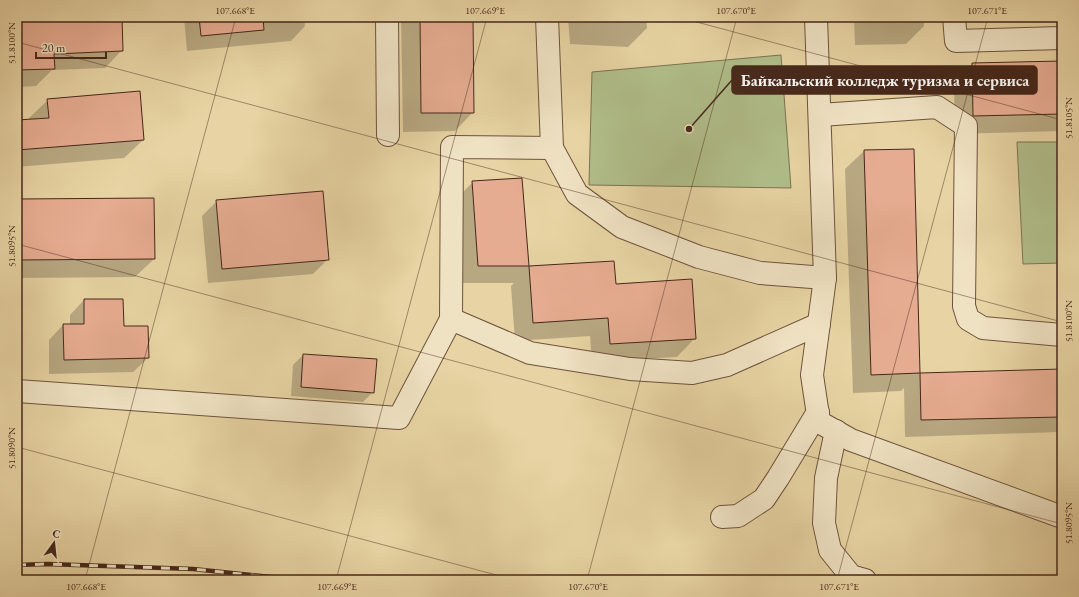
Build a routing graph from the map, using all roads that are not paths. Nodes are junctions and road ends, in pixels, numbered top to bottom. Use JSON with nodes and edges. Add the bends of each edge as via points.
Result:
{"nodes":[{"id":1,"x":387,"y":17,"type":"edge"},
{"id":2,"x":547,"y":17,"type":"edge"},
{"id":3,"x":816,"y":17,"type":"edge"},
{"id":4,"x":954,"y":17,"type":"edge"},
{"id":5,"x":1062,"y":38,"type":"edge"},
{"id":6,"x":820,"y":115,"type":"junction"},
{"id":7,"x":388,"y":135,"type":"dead end"},
{"id":8,"x":552,"y":148,"type":"junction"},
{"id":9,"x":825,"y":278,"type":"junction"},
{"id":10,"x":451,"y":319,"type":"junction"},
{"id":11,"x":819,"y":324,"type":"junction"},
{"id":12,"x":1062,"y":335,"type":"edge"},
{"id":13,"x":17,"y":391,"type":"edge"},
{"id":14,"x":818,"y":412,"type":"junction"},
{"id":15,"x":836,"y":431,"type":"junction"},
{"id":16,"x":722,"y":517,"type":"dead end"},
{"id":17,"x":1062,"y":517,"type":"edge"},
{"id":18,"x":865,"y":580,"type":"edge"}],
"edges":[{"from":1,"to":7,"type":"street"},
{"from":2,"to":8,"type":"street"},
{"from":3,"to":6,"type":"street"},
{"from":4,"to":5,"type":"street","via":[[956,42]]},
{"from":6,"to":9,"type":"street"},
{"from":6,"to":12,"type":"street","via":[[937,106],[966,126],[964,306],[968,319],[983,328]]},
{"from":8,"to":9,"type":"street","via":[[577,194],[622,227],[699,257],[752,271]]},
{"from":8,"to":10,"type":"street","via":[[452,147]]},
{"from":9,"to":11,"type":"street"},
{"from":10,"to":11,"type":"street","via":[[530,353],[630,369],[692,373],[727,364]]},
{"from":10,"to":13,"type":"street","via":[[399,418]]},
{"from":11,"to":14,"type":"street","via":[[812,375]]},
{"from":14,"to":15,"type":"street","via":[[819,422]]},
{"from":14,"to":16,"type":"street","via":[[764,499],[738,516]]},
{"from":15,"to":17,"type":"street","via":[[851,440]]},
{"from":15,"to":18,"type":"street","via":[[826,478],[824,523],[830,550],[851,576]]}]}
